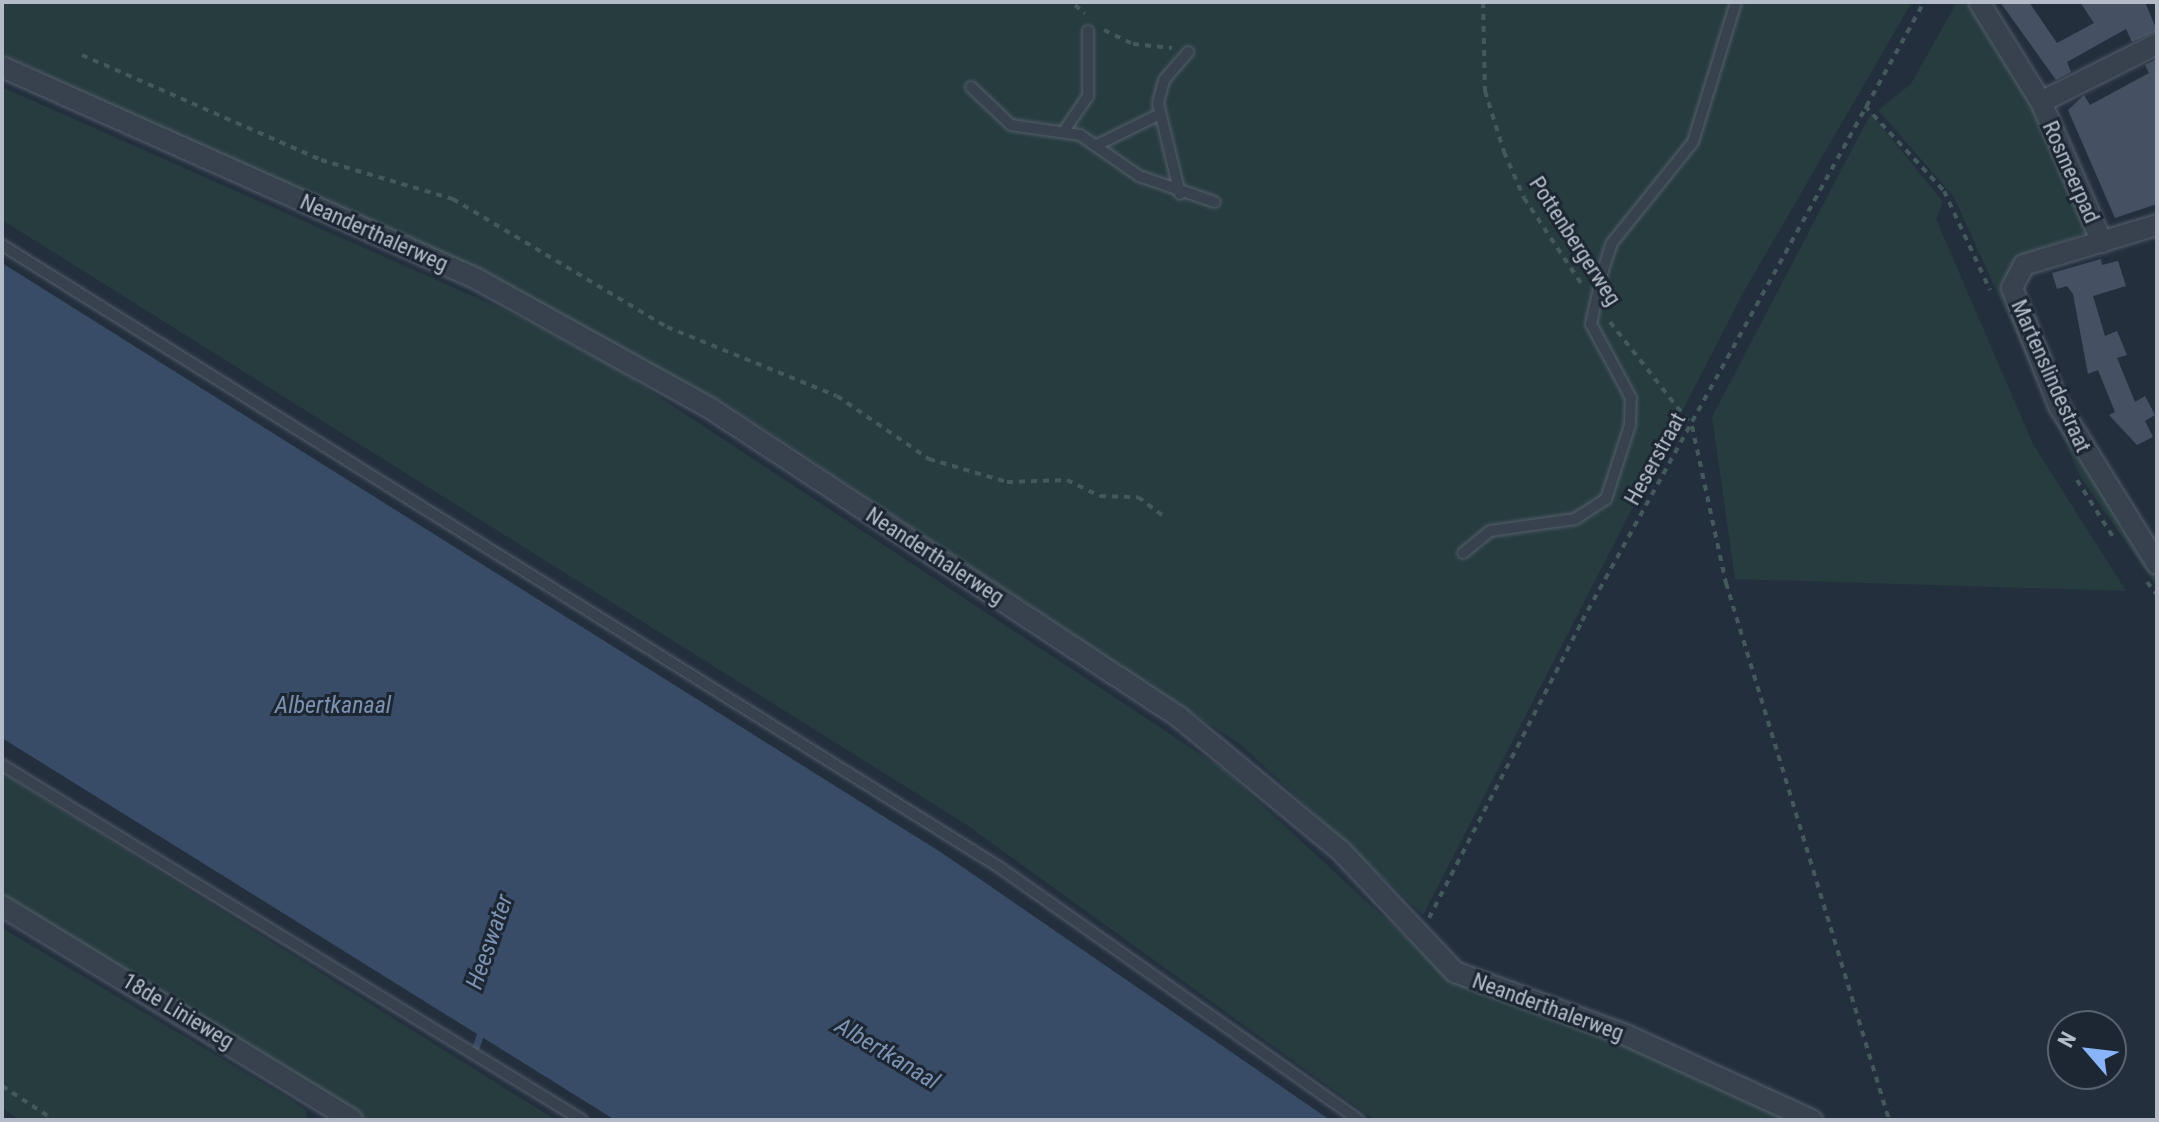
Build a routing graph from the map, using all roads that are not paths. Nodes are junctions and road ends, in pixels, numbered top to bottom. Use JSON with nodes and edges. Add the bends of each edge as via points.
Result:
{"nodes":[{"id":1,"x":1736,"y":2,"type":"edge"},
{"id":2,"x":1979,"y":2,"type":"edge"},
{"id":3,"x":1088,"y":31,"type":"dead end"},
{"id":4,"x":2157,"y":44,"type":"edge"},
{"id":5,"x":1188,"y":52,"type":"road end"},
{"id":6,"x":2,"y":67,"type":"edge"},
{"id":7,"x":971,"y":87,"type":"dead end"},
{"id":8,"x":2041,"y":102,"type":"junction"},
{"id":9,"x":1158,"y":115,"type":"junction"},
{"id":10,"x":1064,"y":131,"type":"junction"},
{"id":11,"x":1097,"y":145,"type":"junction"},
{"id":12,"x":1180,"y":194,"type":"junction"},
{"id":13,"x":1215,"y":202,"type":"dead end"},
{"id":14,"x":2157,"y":225,"type":"edge"},
{"id":15,"x":2102,"y":242,"type":"junction"},
{"id":16,"x":2,"y":245,"type":"edge"},
{"id":17,"x":1463,"y":553,"type":"dead end"},
{"id":18,"x":2157,"y":564,"type":"edge"},
{"id":19,"x":2,"y":765,"type":"edge"},
{"id":20,"x":2,"y":906,"type":"edge"},
{"id":21,"x":352,"y":1120,"type":"edge"},
{"id":22,"x":582,"y":1120,"type":"edge"},
{"id":23,"x":1359,"y":1120,"type":"edge"},
{"id":24,"x":1812,"y":1120,"type":"edge"}],
"edges":[{"from":1,"to":17,"type":"lane","via":[[1693,142],[1612,243],[1591,324],[1631,398],[1606,499],[1575,519],[1490,531]]},
{"from":2,"to":8,"type":"street","name":"Rosmeerpad"},
{"from":3,"to":10,"type":"lane","via":[[1088,96]]},
{"from":4,"to":8,"type":"street","name":"Rosmeerpad"},
{"from":5,"to":9,"type":"lane","via":[[1164,80]]},
{"from":6,"to":24,"type":"street","name":"Neanderthalerweg","via":[[477,279],[710,408],[1179,717],[1340,850],[1455,972],[1626,1035]]},
{"from":7,"to":10,"type":"lane","via":[[1011,125]]},
{"from":8,"to":15,"type":"street","name":"Rosmeerpad"},
{"from":9,"to":11,"type":"lane"},
{"from":9,"to":12,"type":"lane"},
{"from":10,"to":11,"type":"lane"},
{"from":11,"to":12,"type":"lane"},
{"from":12,"to":13,"type":"lane"},
{"from":14,"to":15,"type":"street","name":"Martenslindestraat"},
{"from":15,"to":18,"type":"street","name":"Martenslindestraat","via":[[2024,265],[2012,288],[2059,406]]},
{"from":16,"to":23,"type":"lane","via":[[999,867]]},
{"from":19,"to":22,"type":"lane"},
{"from":20,"to":21,"type":"street","name":"18de Linieweg"}]}
